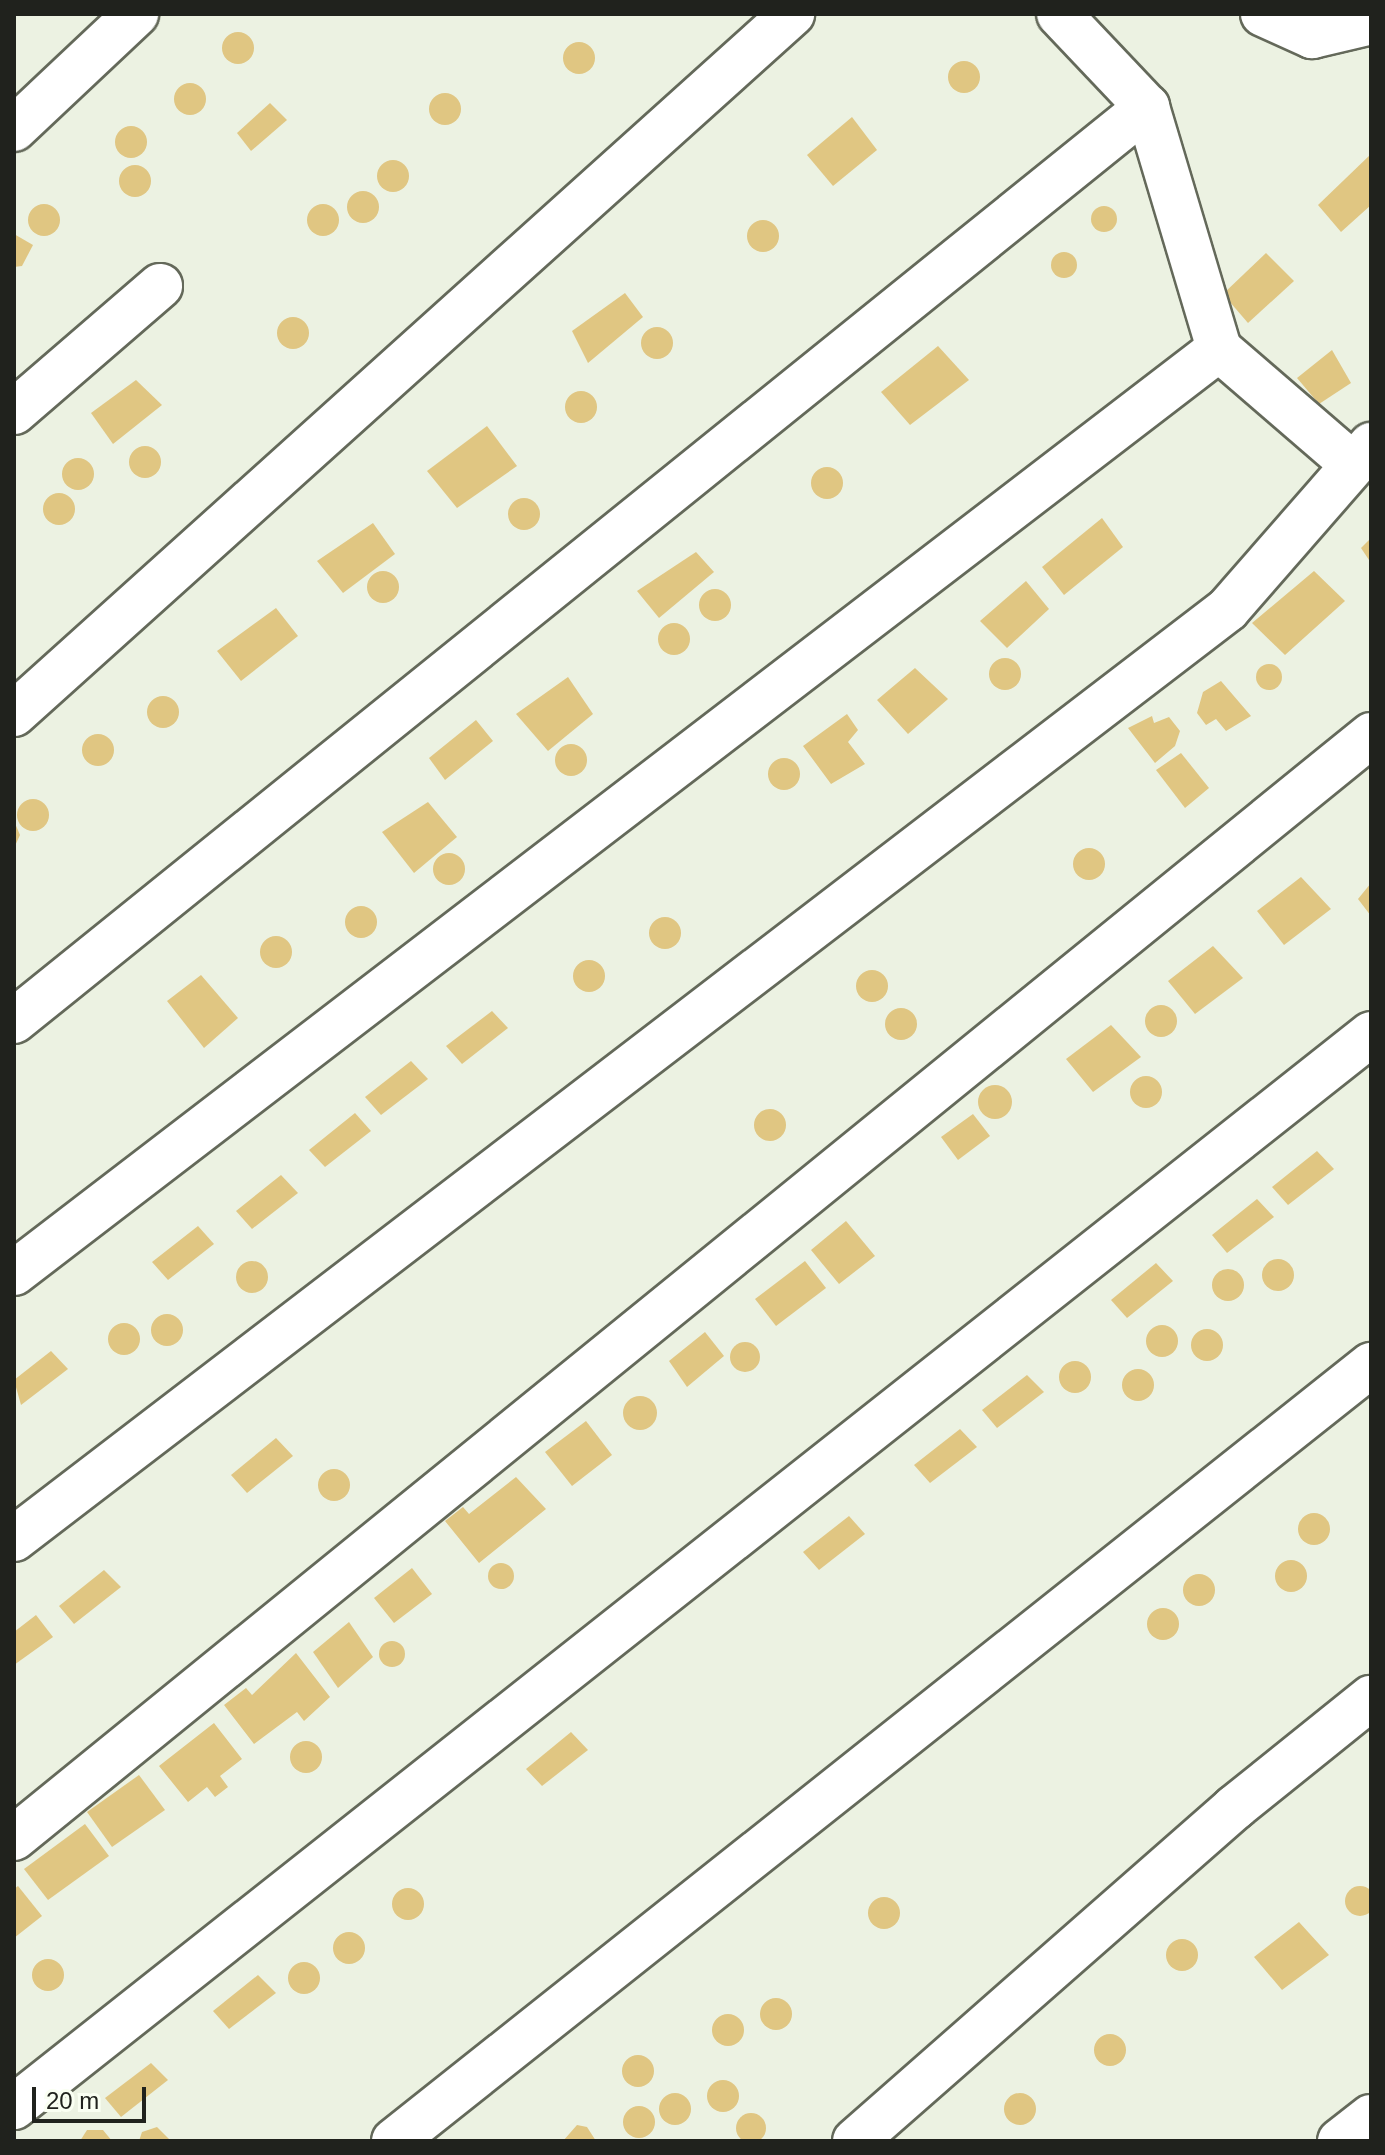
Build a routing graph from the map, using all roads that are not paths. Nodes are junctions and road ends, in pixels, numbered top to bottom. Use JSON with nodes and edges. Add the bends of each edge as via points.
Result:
{"nodes":[{"id":1,"x":136,"y":14,"type":"edge"},
{"id":2,"x":792,"y":14,"type":"edge"},
{"id":3,"x":1059,"y":14,"type":"edge"},
{"id":4,"x":1263,"y":14,"type":"edge"},
{"id":5,"x":1371,"y":22,"type":"edge"},
{"id":6,"x":1147,"y":107,"type":"junction"},
{"id":7,"x":14,"y":129,"type":"edge"},
{"id":8,"x":160,"y":286,"type":"dead end"},
{"id":9,"x":1219,"y":349,"type":"junction"},
{"id":10,"x":14,"y":412,"type":"edge"},
{"id":11,"x":1361,"y":453,"type":"edge"},
{"id":12,"x":14,"y":714,"type":"edge"},
{"id":13,"x":1371,"y":735,"type":"edge"},
{"id":14,"x":14,"y":1021,"type":"edge"},
{"id":15,"x":1371,"y":1034,"type":"edge"},
{"id":16,"x":14,"y":1273,"type":"edge"},
{"id":17,"x":1371,"y":1365,"type":"edge"},
{"id":18,"x":14,"y":1539,"type":"edge"},
{"id":19,"x":1371,"y":1698,"type":"edge"},
{"id":20,"x":14,"y":1838,"type":"edge"},
{"id":21,"x":14,"y":2107,"type":"edge"},
{"id":22,"x":1371,"y":2117,"type":"edge"},
{"id":23,"x":394,"y":2141,"type":"edge"},
{"id":24,"x":855,"y":2141,"type":"edge"},
{"id":25,"x":1340,"y":2141,"type":"edge"}],
"edges":[{"from":1,"to":7,"type":"street"},
{"from":2,"to":12,"type":"street"},
{"from":3,"to":6,"type":"street"},
{"from":4,"to":5,"type":"street","via":[[1312,36]]},
{"from":6,"to":9,"type":"street"},
{"from":6,"to":14,"type":"street"},
{"from":8,"to":10,"type":"street"},
{"from":9,"to":11,"type":"street"},
{"from":9,"to":16,"type":"street"},
{"from":11,"to":18,"type":"street","via":[[1228,609]]},
{"from":13,"to":20,"type":"street"},
{"from":15,"to":21,"type":"street"},
{"from":17,"to":23,"type":"street"},
{"from":19,"to":24,"type":"street","via":[[1234,1808]]},
{"from":22,"to":25,"type":"street"}]}
